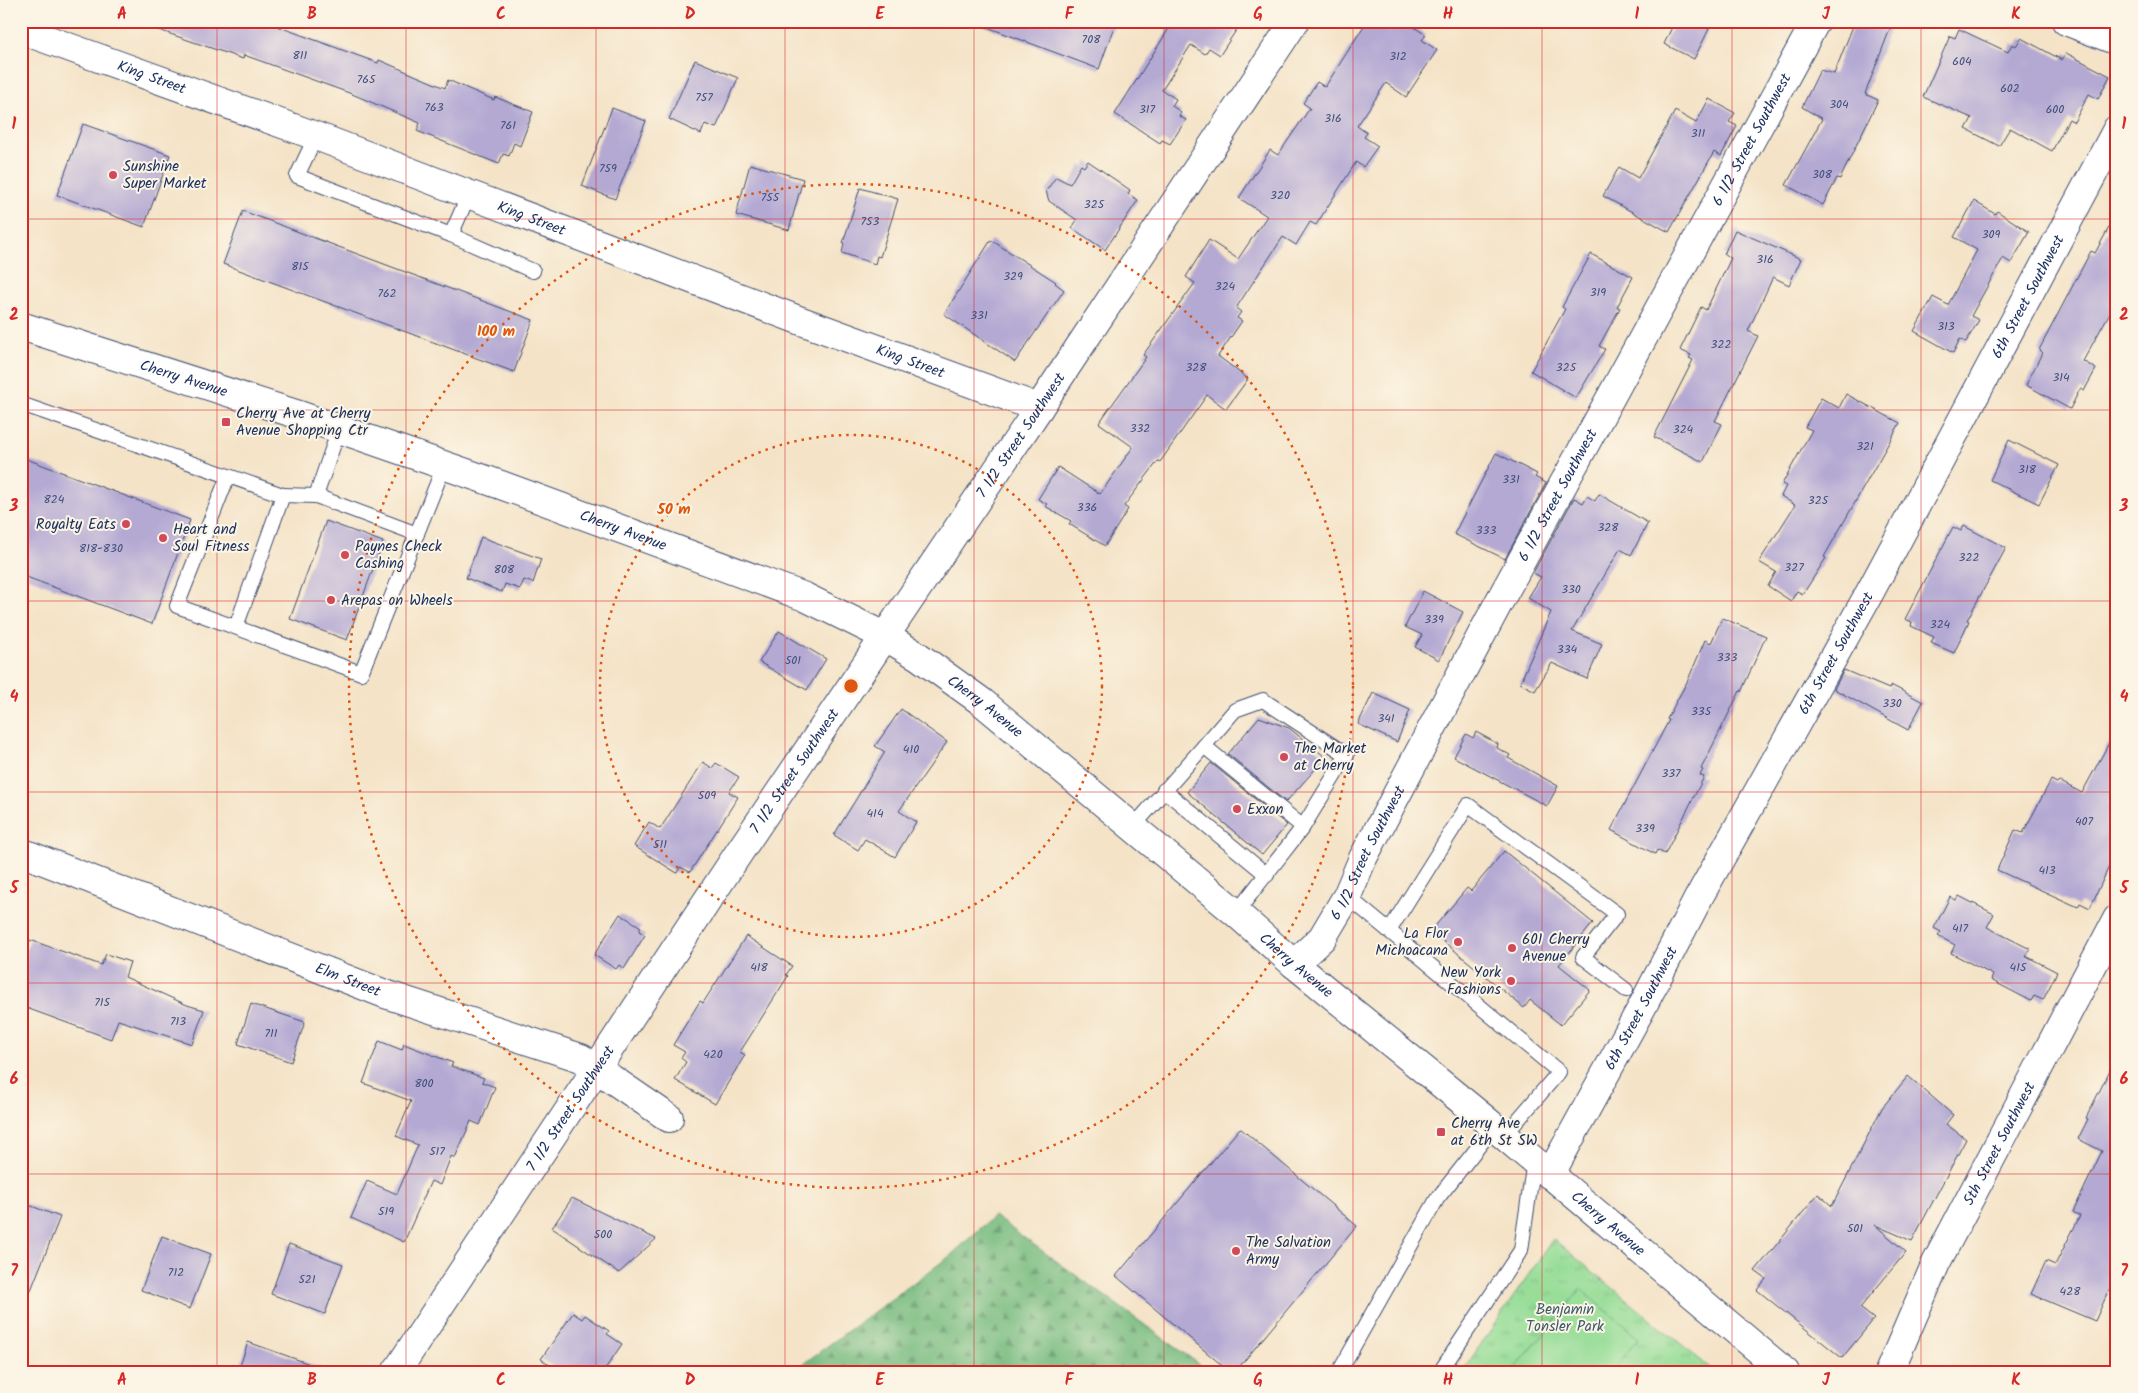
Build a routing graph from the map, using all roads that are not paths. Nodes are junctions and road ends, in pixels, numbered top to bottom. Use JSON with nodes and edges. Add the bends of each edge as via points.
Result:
{"nodes":[{"id":1,"x":1295,"y":21,"type":"edge"},
{"id":2,"x":1816,"y":21,"type":"edge"},
{"id":3,"x":2066,"y":21,"type":"edge"},
{"id":4,"x":21,"y":30,"type":"edge"},
{"id":5,"x":2117,"y":41,"type":"edge"},
{"id":6,"x":2117,"y":129,"type":"edge"},
{"id":7,"x":316,"y":136,"type":"junction"},
{"id":8,"x":469,"y":194,"type":"junction"},
{"id":9,"x":451,"y":236,"type":"junction"},
{"id":10,"x":534,"y":271,"type":"dead end"},
{"id":11,"x":21,"y":326,"type":"edge"},
{"id":12,"x":21,"y":404,"type":"edge"},
{"id":13,"x":1039,"y":408,"type":"junction"},
{"id":14,"x":339,"y":430,"type":"junction"},
{"id":15,"x":444,"y":466,"type":"junction"},
{"id":16,"x":228,"y":476,"type":"junction"},
{"id":17,"x":282,"y":495,"type":"junction"},
{"id":18,"x":316,"y":496,"type":"junction"},
{"id":19,"x":417,"y":534,"type":"junction"},
{"id":20,"x":236,"y":627,"type":"junction"},
{"id":21,"x":886,"y":637,"type":"junction"},
{"id":22,"x":1204,"y":746,"type":"junction"},
{"id":23,"x":1164,"y":790,"type":"junction"},
{"id":24,"x":1303,"y":827,"type":"junction"},
{"id":25,"x":1132,"y":828,"type":"junction"},
{"id":26,"x":21,"y":852,"type":"edge"},
{"id":27,"x":1267,"y":875,"type":"junction"},
{"id":28,"x":1347,"y":896,"type":"junction"},
{"id":29,"x":1236,"y":913,"type":"junction"},
{"id":30,"x":2117,"y":919,"type":"edge"},
{"id":31,"x":1389,"y":931,"type":"junction"},
{"id":32,"x":1294,"y":964,"type":"junction"},
{"id":33,"x":1626,"y":990,"type":"dead end"},
{"id":34,"x":596,"y":1068,"type":"junction"},
{"id":35,"x":669,"y":1118,"type":"dead end"},
{"id":36,"x":1499,"y":1132,"type":"junction"},
{"id":37,"x":1542,"y":1168,"type":"junction"},
{"id":38,"x":396,"y":1372,"type":"edge"},
{"id":39,"x":1339,"y":1372,"type":"edge"},
{"id":40,"x":1440,"y":1372,"type":"edge"},
{"id":41,"x":1786,"y":1372,"type":"edge"},
{"id":42,"x":1889,"y":1372,"type":"edge"}],
"edges":[{"from":1,"to":13,"type":"street","name":"7 1/2 Street Southwest"},
{"from":2,"to":28,"type":"street","name":"6 1/2 Street Southwest","via":[[1490,620],[1363,858]]},
{"from":3,"to":5,"type":"street"},
{"from":4,"to":7,"type":"street","name":"King Street"},
{"from":6,"to":37,"type":"street","name":"6th Street Southwest","via":[[1870,592],[1699,897],[1641,1009]]},
{"from":7,"to":8,"type":"street","name":"King Street"},
{"from":7,"to":9,"type":"lane","via":[[297,176]]},
{"from":8,"to":9,"type":"lane"},
{"from":8,"to":13,"type":"street","name":"King Street"},
{"from":9,"to":10,"type":"lane"},
{"from":11,"to":14,"type":"street","name":"Cherry Avenue"},
{"from":12,"to":16,"type":"lane"},
{"from":13,"to":21,"type":"street","name":"7 1/2 Street Southwest"},
{"from":14,"to":15,"type":"street","name":"Cherry Avenue"},
{"from":14,"to":18,"type":"lane"},
{"from":15,"to":19,"type":"lane"},
{"from":15,"to":21,"type":"street","name":"Cherry Avenue","via":[[805,597]]},
{"from":16,"to":17,"type":"lane"},
{"from":16,"to":20,"type":"lane","via":[[177,606]]},
{"from":17,"to":18,"type":"lane"},
{"from":17,"to":20,"type":"lane"},
{"from":18,"to":19,"type":"lane"},
{"from":19,"to":20,"type":"lane","via":[[362,673]]},
{"from":21,"to":25,"type":"street","name":"Cherry Avenue","via":[[982,702]]},
{"from":21,"to":34,"type":"street","name":"7 1/2 Street Southwest"},
{"from":22,"to":23,"type":"lane"},
{"from":22,"to":24,"type":"lane"},
{"from":22,"to":24,"type":"lane","via":[[1235,710],[1263,700],[1347,755]]},
{"from":23,"to":25,"type":"lane"},
{"from":23,"to":27,"type":"lane"},
{"from":24,"to":27,"type":"lane"},
{"from":25,"to":29,"type":"street","name":"Cherry Avenue"},
{"from":26,"to":34,"type":"street","name":"Elm Street","via":[[385,994],[581,1058]]},
{"from":27,"to":29,"type":"lane"},
{"from":28,"to":31,"type":"lane"},
{"from":28,"to":32,"type":"street","name":"6 1/2 Street Southwest","via":[[1322,938]]},
{"from":29,"to":32,"type":"street","name":"Cherry Avenue"},
{"from":30,"to":42,"type":"street","name":"5th Street Southwest","via":[[1936,1264]]},
{"from":31,"to":33,"type":"lane","via":[[1468,805],[1617,914],[1583,957]]},
{"from":31,"to":36,"type":"lane","via":[[1559,1072]]},
{"from":32,"to":36,"type":"street","name":"Cherry Avenue"},
{"from":34,"to":35,"type":"street","name":"Elm Street"},
{"from":34,"to":38,"type":"street","name":"7 1/2 Street Southwest"},
{"from":36,"to":37,"type":"street","name":"Cherry Avenue"},
{"from":36,"to":39,"type":"lane","via":[[1437,1199]]},
{"from":37,"to":40,"type":"lane","via":[[1521,1250]]},
{"from":37,"to":41,"type":"street","name":"Cherry Avenue"}]}
